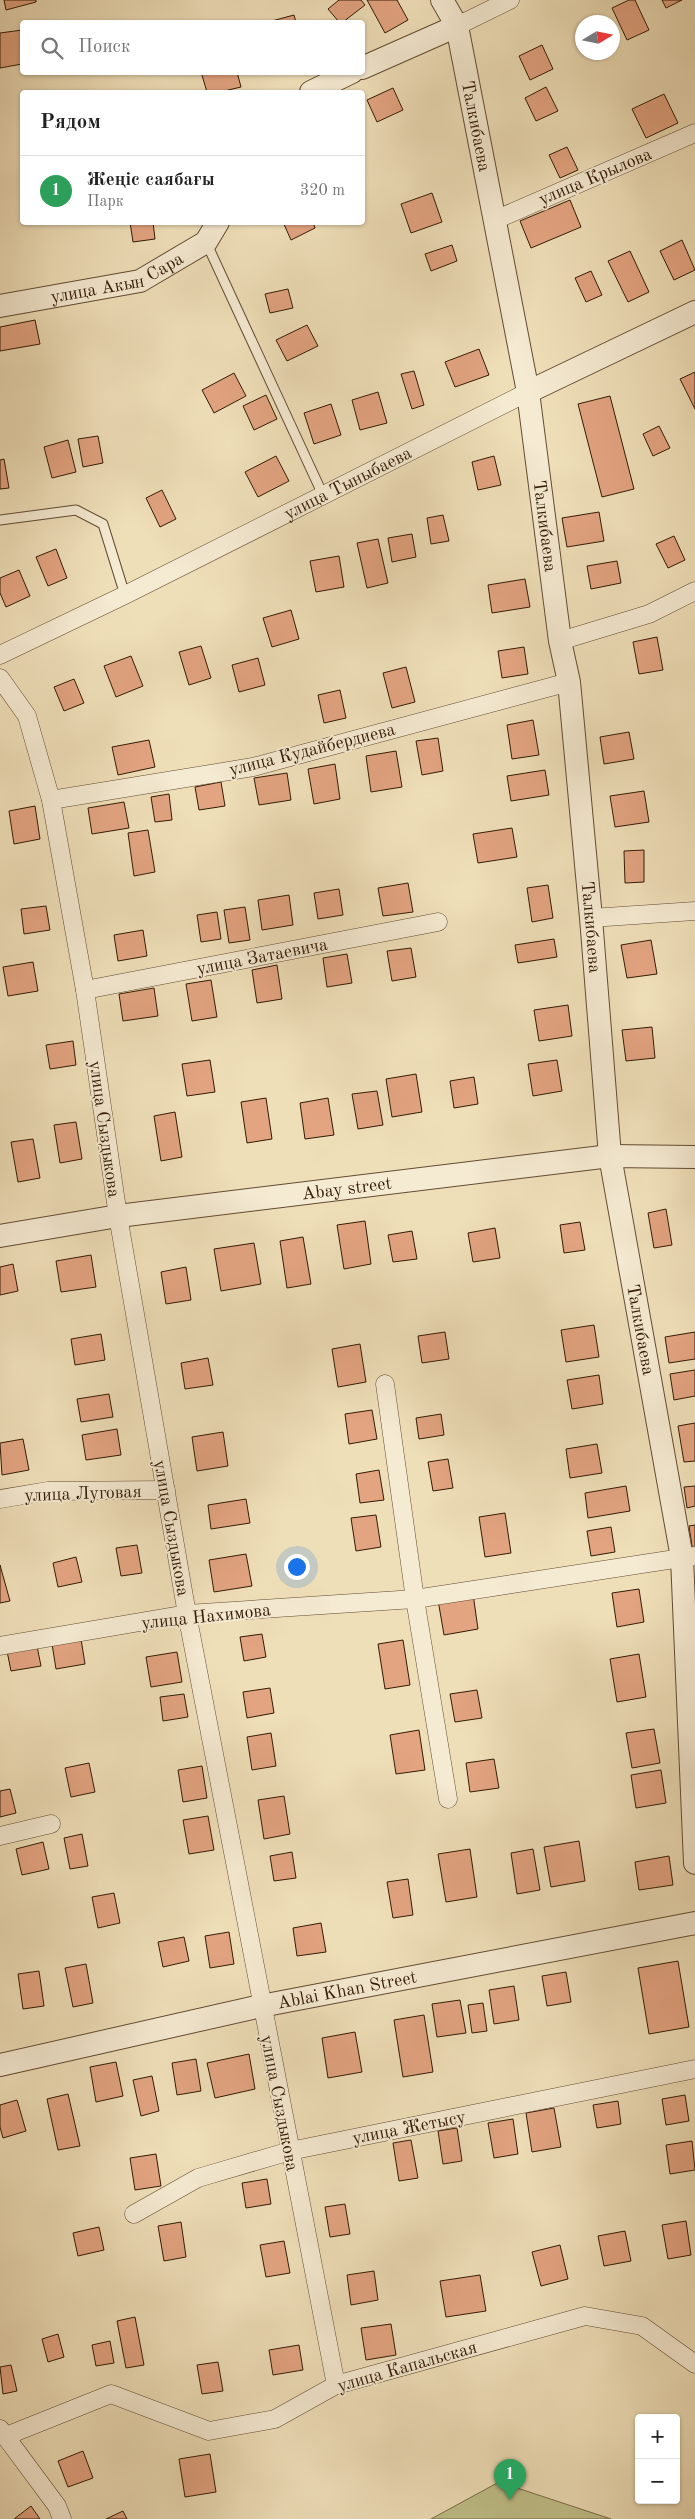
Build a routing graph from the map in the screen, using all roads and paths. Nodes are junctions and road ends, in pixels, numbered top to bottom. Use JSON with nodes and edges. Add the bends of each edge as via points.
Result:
{"nodes":[{"id":1,"x":442,"y":0,"type":"edge"},
{"id":2,"x":510,"y":0,"type":"edge"},
{"id":3,"x":457,"y":26,"type":"junction"},
{"id":4,"x":365,"y":67,"type":"edge"},
{"id":5,"x":346,"y":75,"type":"edge"},
{"id":6,"x":315,"y":90,"type":"edge"},
{"id":7,"x":695,"y":133,"type":"edge"},
{"id":8,"x":495,"y":220,"type":"junction"},
{"id":9,"x":216,"y":225,"type":"edge"},
{"id":10,"x":206,"y":242,"type":"junction"},
{"id":11,"x":0,"y":306,"type":"edge"},
{"id":12,"x":695,"y":312,"type":"edge"},
{"id":13,"x":528,"y":392,"type":"junction"},
{"id":14,"x":323,"y":495,"type":"junction"},
{"id":15,"x":0,"y":520,"type":"edge"},
{"id":16,"x":695,"y":592,"type":"edge"},
{"id":17,"x":125,"y":595,"type":"junction"},
{"id":18,"x":560,"y":641,"type":"junction"},
{"id":19,"x":0,"y":655,"type":"edge"},
{"id":20,"x":0,"y":678,"type":"edge"},
{"id":21,"x":569,"y":682,"type":"junction"},
{"id":22,"x":51,"y":800,"type":"junction"},
{"id":23,"x":695,"y":911,"type":"edge"},
{"id":24,"x":591,"y":918,"type":"junction"},
{"id":25,"x":438,"y":922,"type":"dead end"},
{"id":26,"x":85,"y":990,"type":"junction"},
{"id":27,"x":610,"y":1156,"type":"junction"},
{"id":28,"x":695,"y":1157,"type":"edge"},
{"id":29,"x":118,"y":1216,"type":"junction"},
{"id":30,"x":0,"y":1236,"type":"edge"},
{"id":31,"x":385,"y":1384,"type":"dead end"},
{"id":32,"x":166,"y":1490,"type":"junction"},
{"id":33,"x":0,"y":1498,"type":"edge"},
{"id":34,"x":689,"y":1557,"type":"edge"},
{"id":35,"x":415,"y":1599,"type":"junction"},
{"id":36,"x":187,"y":1614,"type":"junction"},
{"id":37,"x":0,"y":1646,"type":"edge"},
{"id":38,"x":692,"y":1735,"type":"edge"},
{"id":39,"x":448,"y":1799,"type":"dead end"},
{"id":40,"x":52,"y":1824,"type":"dead end"},
{"id":41,"x":0,"y":1836,"type":"edge"},
{"id":42,"x":695,"y":1863,"type":"edge"},
{"id":43,"x":695,"y":1923,"type":"edge"},
{"id":44,"x":261,"y":2006,"type":"junction"},
{"id":45,"x":0,"y":2065,"type":"edge"},
{"id":46,"x":695,"y":2069,"type":"edge"},
{"id":47,"x":290,"y":2151,"type":"junction"},
{"id":48,"x":134,"y":2214,"type":"dead end"},
{"id":49,"x":695,"y":2364,"type":"edge"},
{"id":50,"x":336,"y":2385,"type":"junction"},
{"id":51,"x":3,"y":2432,"type":"edge"},
{"id":52,"x":62,"y":2519,"type":"edge"}],
"edges":[{"from":1,"to":3,"type":"street","name":"Талкибаева"},
{"from":2,"to":3,"type":"street"},
{"from":3,"to":4,"type":"street"},
{"from":3,"to":8,"type":"street","name":"Талкибаева"},
{"from":5,"to":6,"type":"street"},
{"from":7,"to":8,"type":"street","name":"улица Крылова"},
{"from":8,"to":13,"type":"street","name":"Талкибаева"},
{"from":9,"to":10,"type":"street","name":"улица Акын Сара"},
{"from":10,"to":11,"type":"street","name":"улица Акын Сара","via":[[140,281]]},
{"from":10,"to":14,"type":"lane"},
{"from":12,"to":13,"type":"street","name":"улица Тыныбаева"},
{"from":13,"to":14,"type":"street","name":"улица Тыныбаева"},
{"from":13,"to":18,"type":"street","name":"Талкибаева"},
{"from":14,"to":17,"type":"street","name":"улица Тыныбаева"},
{"from":15,"to":17,"type":"lane","via":[[76,510],[103,524]]},
{"from":16,"to":18,"type":"street","via":[[649,614]]},
{"from":17,"to":19,"type":"street","name":"улица Тыныбаева"},
{"from":18,"to":21,"type":"street","name":"Талкибаева"},
{"from":20,"to":22,"type":"street","name":"улица Сыздыкова","via":[[27,716]]},
{"from":21,"to":22,"type":"street","name":"улица Кудайбердиева","via":[[254,767]]},
{"from":21,"to":24,"type":"street","name":"Талкибаева"},
{"from":22,"to":26,"type":"street","name":"улица Сыздыкова"},
{"from":23,"to":24,"type":"street"},
{"from":24,"to":27,"type":"street","name":"Талкибаева"},
{"from":25,"to":26,"type":"street","name":"улица Затаевича"},
{"from":26,"to":29,"type":"street","name":"улица Сыздыкова"},
{"from":27,"to":28,"type":"street","name":"Abay street"},
{"from":27,"to":29,"type":"street","name":"Abay street"},
{"from":27,"to":34,"type":"street","name":"Талкибаева"},
{"from":29,"to":30,"type":"street","name":"Abay street"},
{"from":29,"to":32,"type":"street","name":"улица Сыздыкова"},
{"from":31,"to":35,"type":"street"},
{"from":32,"to":33,"type":"street","name":"улица Луговая","via":[[48,1491]]},
{"from":32,"to":36,"type":"street","name":"улица Сыздыкова"},
{"from":34,"to":35,"type":"street","name":"улица Нахимова"},
{"from":34,"to":38,"type":"street","name":"Талкибаева"},
{"from":35,"to":36,"type":"street","name":"улица Нахимова"},
{"from":35,"to":39,"type":"street"},
{"from":36,"to":37,"type":"street","name":"улица Нахимова"},
{"from":36,"to":44,"type":"street","name":"улица Сыздыкова"},
{"from":38,"to":42,"type":"street","name":"Талкибаева"},
{"from":40,"to":41,"type":"street"},
{"from":43,"to":44,"type":"street","name":"Ablai Khan Street"},
{"from":44,"to":45,"type":"street","name":"Ablai Khan Street"},
{"from":44,"to":47,"type":"street","name":"улица Сыздыкова"},
{"from":46,"to":47,"type":"street","name":"улица Жетысу"},
{"from":47,"to":48,"type":"street","name":"улица Жетысу","via":[[198,2178]]},
{"from":47,"to":50,"type":"street","name":"улица Сыздыкова"},
{"from":49,"to":50,"type":"street","name":"улица Капальская","via":[[642,2326],[585,2316]]},
{"from":50,"to":51,"type":"street","name":"улица Капальская","via":[[275,2419],[209,2431],[111,2394]]},
{"from":51,"to":52,"type":"street","name":"улица Капальская","via":[[57,2506]]}]}
